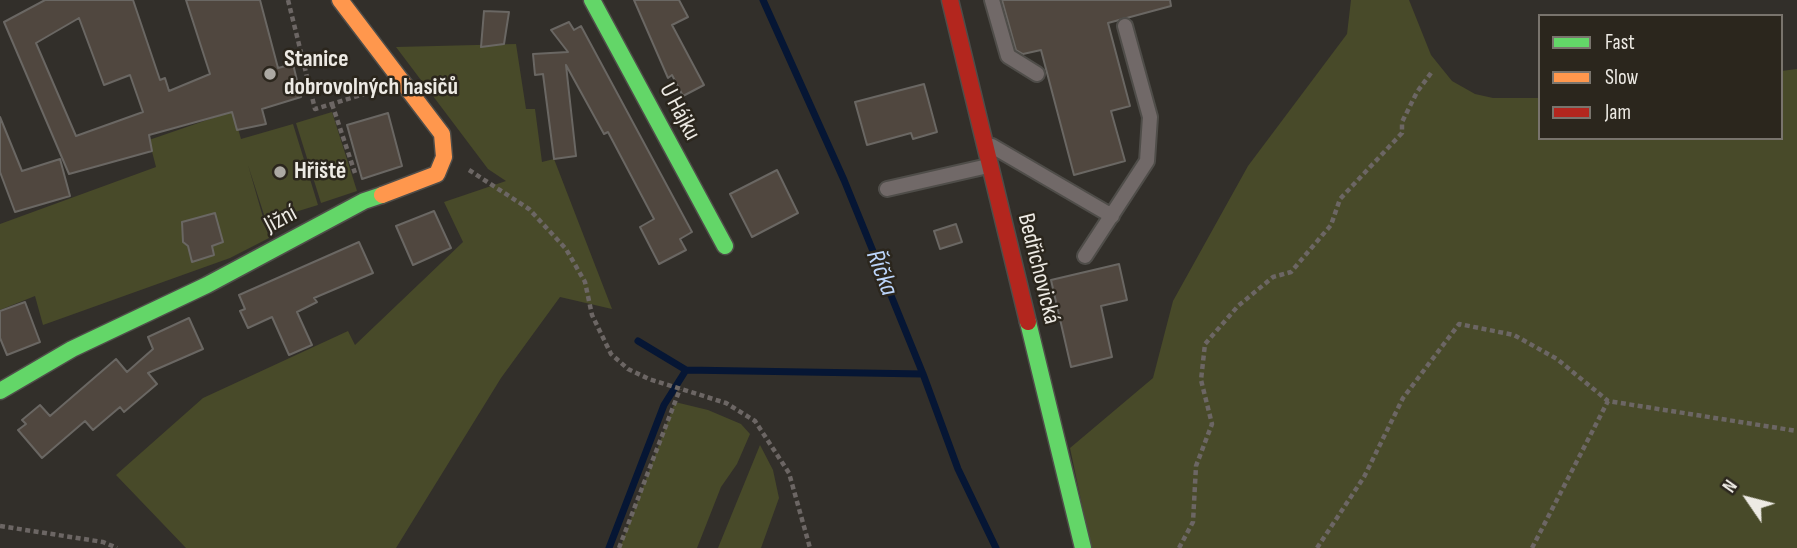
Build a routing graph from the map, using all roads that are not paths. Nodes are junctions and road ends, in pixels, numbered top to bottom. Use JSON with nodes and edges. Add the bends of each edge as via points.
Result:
{"nodes":[{"id":1,"x":340,"y":0,"type":"edge"},
{"id":2,"x":592,"y":0,"type":"edge"},
{"id":3,"x":950,"y":0,"type":"edge"},
{"id":4,"x":992,"y":0,"type":"edge"},
{"id":5,"x":1125,"y":26,"type":"dead end"},
{"id":6,"x":1037,"y":74,"type":"dead end"},
{"id":7,"x":984,"y":142,"type":"junction"},
{"id":8,"x":990,"y":165,"type":"junction"},
{"id":9,"x":887,"y":189,"type":"dead end"},
{"id":10,"x":1112,"y":216,"type":"junction"},
{"id":11,"x":725,"y":246,"type":"dead end"},
{"id":12,"x":1085,"y":256,"type":"dead end"},
{"id":13,"x":0,"y":391,"type":"edge"},
{"id":14,"x":1083,"y":548,"type":"edge"}],
"edges":[{"from":1,"to":13,"type":"street","name":"Jižní","via":[[442,134],[444,156],[437,174],[364,201],[207,285],[72,349]]},
{"from":2,"to":11,"type":"street","name":"U Hájku"},
{"from":3,"to":7,"type":"street","name":"Bedřichovická"},
{"from":4,"to":6,"type":"lane","via":[[1008,56]]},
{"from":5,"to":10,"type":"lane","via":[[1150,122],[1144,167]]},
{"from":7,"to":8,"type":"street","name":"Bedřichovická"},
{"from":7,"to":10,"type":"lane"},
{"from":8,"to":9,"type":"lane"},
{"from":8,"to":14,"type":"street","name":"Bedřichovická"},
{"from":10,"to":12,"type":"lane"}]}
